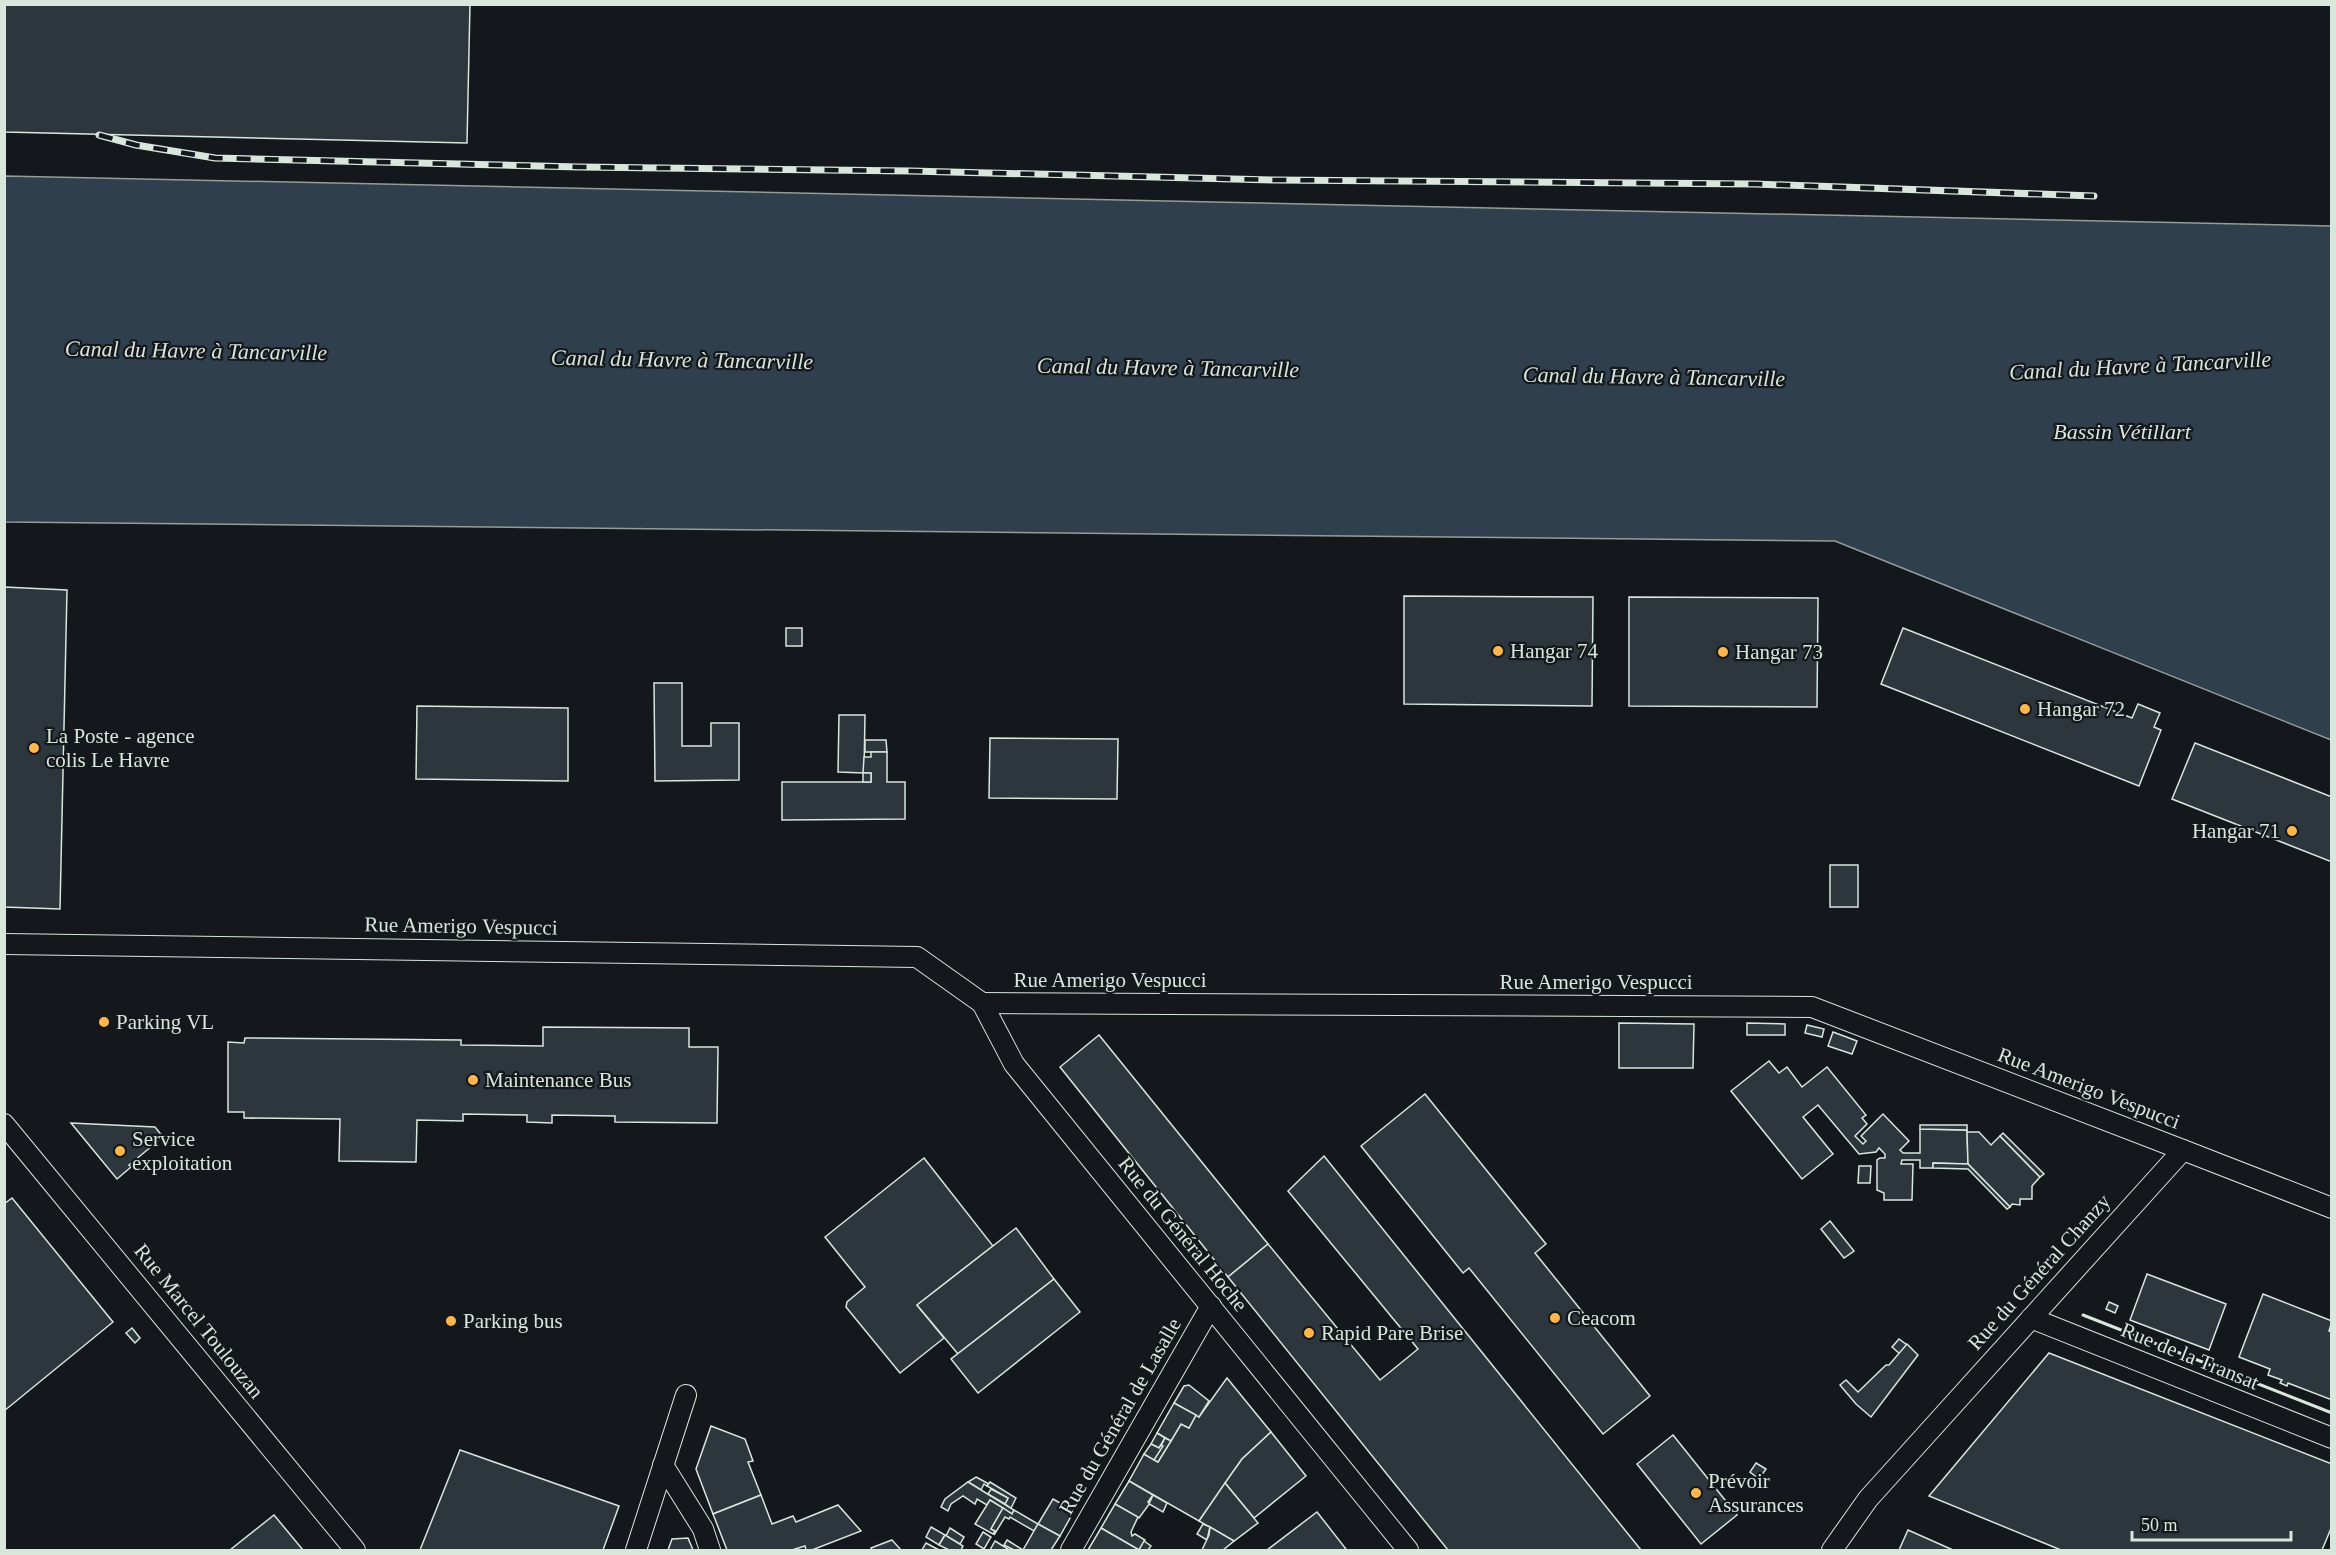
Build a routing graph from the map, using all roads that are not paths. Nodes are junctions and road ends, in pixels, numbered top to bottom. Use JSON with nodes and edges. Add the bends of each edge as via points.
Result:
{"nodes":[{"id":1,"x":4,"y":944,"type":"edge"},
{"id":2,"x":916,"y":957,"type":"joint"},
{"id":3,"x":982,"y":1003,"type":"junction"},
{"id":4,"x":4,"y":1124,"type":"edge"},
{"id":5,"x":2183,"y":1150,"type":"junction"},
{"id":6,"x":2331,"y":1208,"type":"edge"},
{"id":7,"x":1211,"y":1306,"type":"junction"},
{"id":8,"x":2031,"y":1318,"type":"junction"},
{"id":9,"x":686,"y":1395,"type":"dead end"},
{"id":10,"x":2331,"y":1438,"type":"edge"},
{"id":11,"x":663,"y":1465,"type":"junction"},
{"id":12,"x":355,"y":1551,"type":"edge"},
{"id":13,"x":636,"y":1551,"type":"edge"},
{"id":14,"x":710,"y":1551,"type":"edge"},
{"id":15,"x":1071,"y":1551,"type":"edge"},
{"id":16,"x":1408,"y":1551,"type":"edge"},
{"id":17,"x":1832,"y":1551,"type":"edge"}],
"edges":[{"from":1,"to":2,"type":"street","name":"Rue Amerigo Vespucci"},
{"from":2,"to":3,"type":"street","name":"Rue du Général Hoche"},
{"from":3,"to":5,"type":"street","name":"Rue Amerigo Vespucci","via":[[1812,1007]]},
{"from":3,"to":7,"type":"street","name":"Rue du Général Hoche","via":[[1014,1064]]},
{"from":4,"to":12,"type":"street","name":"Rue Marcel Toulouzan"},
{"from":5,"to":6,"type":"street"},
{"from":5,"to":8,"type":"street","name":"Rue du Général Chanzy"},
{"from":7,"to":15,"type":"street","name":"Rue du Général de Lasalle"},
{"from":7,"to":16,"type":"street","name":"Rue du Général Hoche"},
{"from":8,"to":10,"type":"street","name":"Rue de la Transat"},
{"from":8,"to":17,"type":"street","name":"Rue du Général Chanzy","via":[[1868,1499]]},
{"from":9,"to":11,"type":"street"},
{"from":11,"to":13,"type":"street"},
{"from":11,"to":14,"type":"street","via":[[703,1529]]}]}
